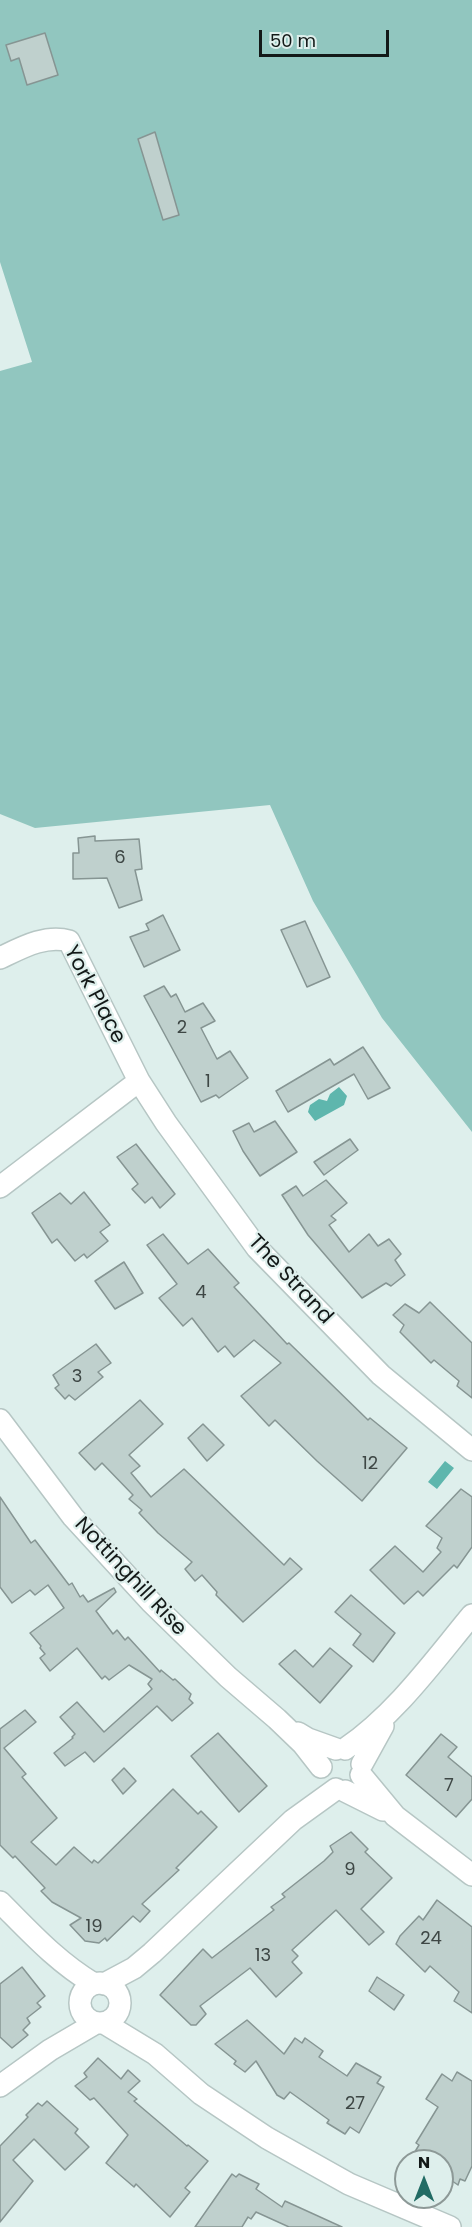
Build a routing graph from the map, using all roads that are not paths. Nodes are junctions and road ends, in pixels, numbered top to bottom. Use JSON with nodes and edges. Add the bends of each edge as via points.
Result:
{"nodes":[{"id":1,"x":0,"y":958,"type":"edge"},
{"id":2,"x":139,"y":1081,"type":"junction"},
{"id":3,"x":0,"y":1188,"type":"edge"},
{"id":4,"x":0,"y":1420,"type":"edge"},
{"id":5,"x":472,"y":1450,"type":"edge"},
{"id":6,"x":472,"y":1616,"type":"edge"},
{"id":7,"x":398,"y":1703,"type":"junction"},
{"id":8,"x":277,"y":1719,"type":"junction"},
{"id":9,"x":340,"y":1749,"type":"junction"},
{"id":10,"x":362,"y":1769,"type":"junction"},
{"id":11,"x":331,"y":1781,"type":"junction"},
{"id":12,"x":394,"y":1816,"type":"junction"},
{"id":13,"x":472,"y":1875,"type":"edge"},
{"id":14,"x":0,"y":1902,"type":"edge"},
{"id":15,"x":152,"y":1953,"type":"junction"},
{"id":16,"x":93,"y":2004,"type":"junction"},
{"id":17,"x":121,"y":2004,"type":"junction"},
{"id":18,"x":155,"y":2054,"type":"junction"},
{"id":19,"x":0,"y":2086,"type":"edge"},
{"id":20,"x":450,"y":2227,"type":"edge"}],
"edges":[{"from":1,"to":2,"type":"street","name":"York Place","via":[[34,943],[59,938],[69,941]]},
{"from":2,"to":3,"type":"street"},
{"from":2,"to":5,"type":"street","name":"The Strand","via":[[257,1248],[381,1375]]},
{"from":4,"to":8,"type":"street","name":"Nottinghill Rise","via":[[73,1517],[151,1602]]},
{"from":6,"to":7,"type":"street"},
{"from":7,"to":9,"type":"street","via":[[370,1732]]},
{"from":7,"to":10,"type":"street","via":[[374,1738]]},
{"from":8,"to":9,"type":"street","name":"Nottinghill Rise","via":[[308,1739]]},
{"from":8,"to":11,"type":"street","name":"Nottinghill Rise","via":[[303,1744]]},
{"from":9,"to":10,"type":"street","via":[[354,1753]]},
{"from":9,"to":11,"type":"street","via":[[328,1753],[322,1761]]},
{"from":10,"to":11,"type":"street","via":[[356,1786]]},
{"from":10,"to":12,"type":"street","name":"Nottinghill Rise"},
{"from":11,"to":12,"type":"street","name":"Nottinghill Rise"},
{"from":11,"to":15,"type":"street"},
{"from":12,"to":13,"type":"street","name":"Nottinghill Rise"},
{"from":14,"to":16,"type":"street","via":[[74,1972]]},
{"from":15,"to":16,"type":"street"},
{"from":15,"to":17,"type":"street"},
{"from":16,"to":17,"type":"street","via":[[116,2017]]},
{"from":16,"to":17,"type":"street","via":[[110,1984]]},
{"from":16,"to":18,"type":"street"},
{"from":16,"to":19,"type":"street","via":[[50,2050]]},
{"from":17,"to":18,"type":"street","via":[[132,2028]]},
{"from":18,"to":20,"type":"street","via":[[201,2094],[267,2138],[349,2184]]}]}
